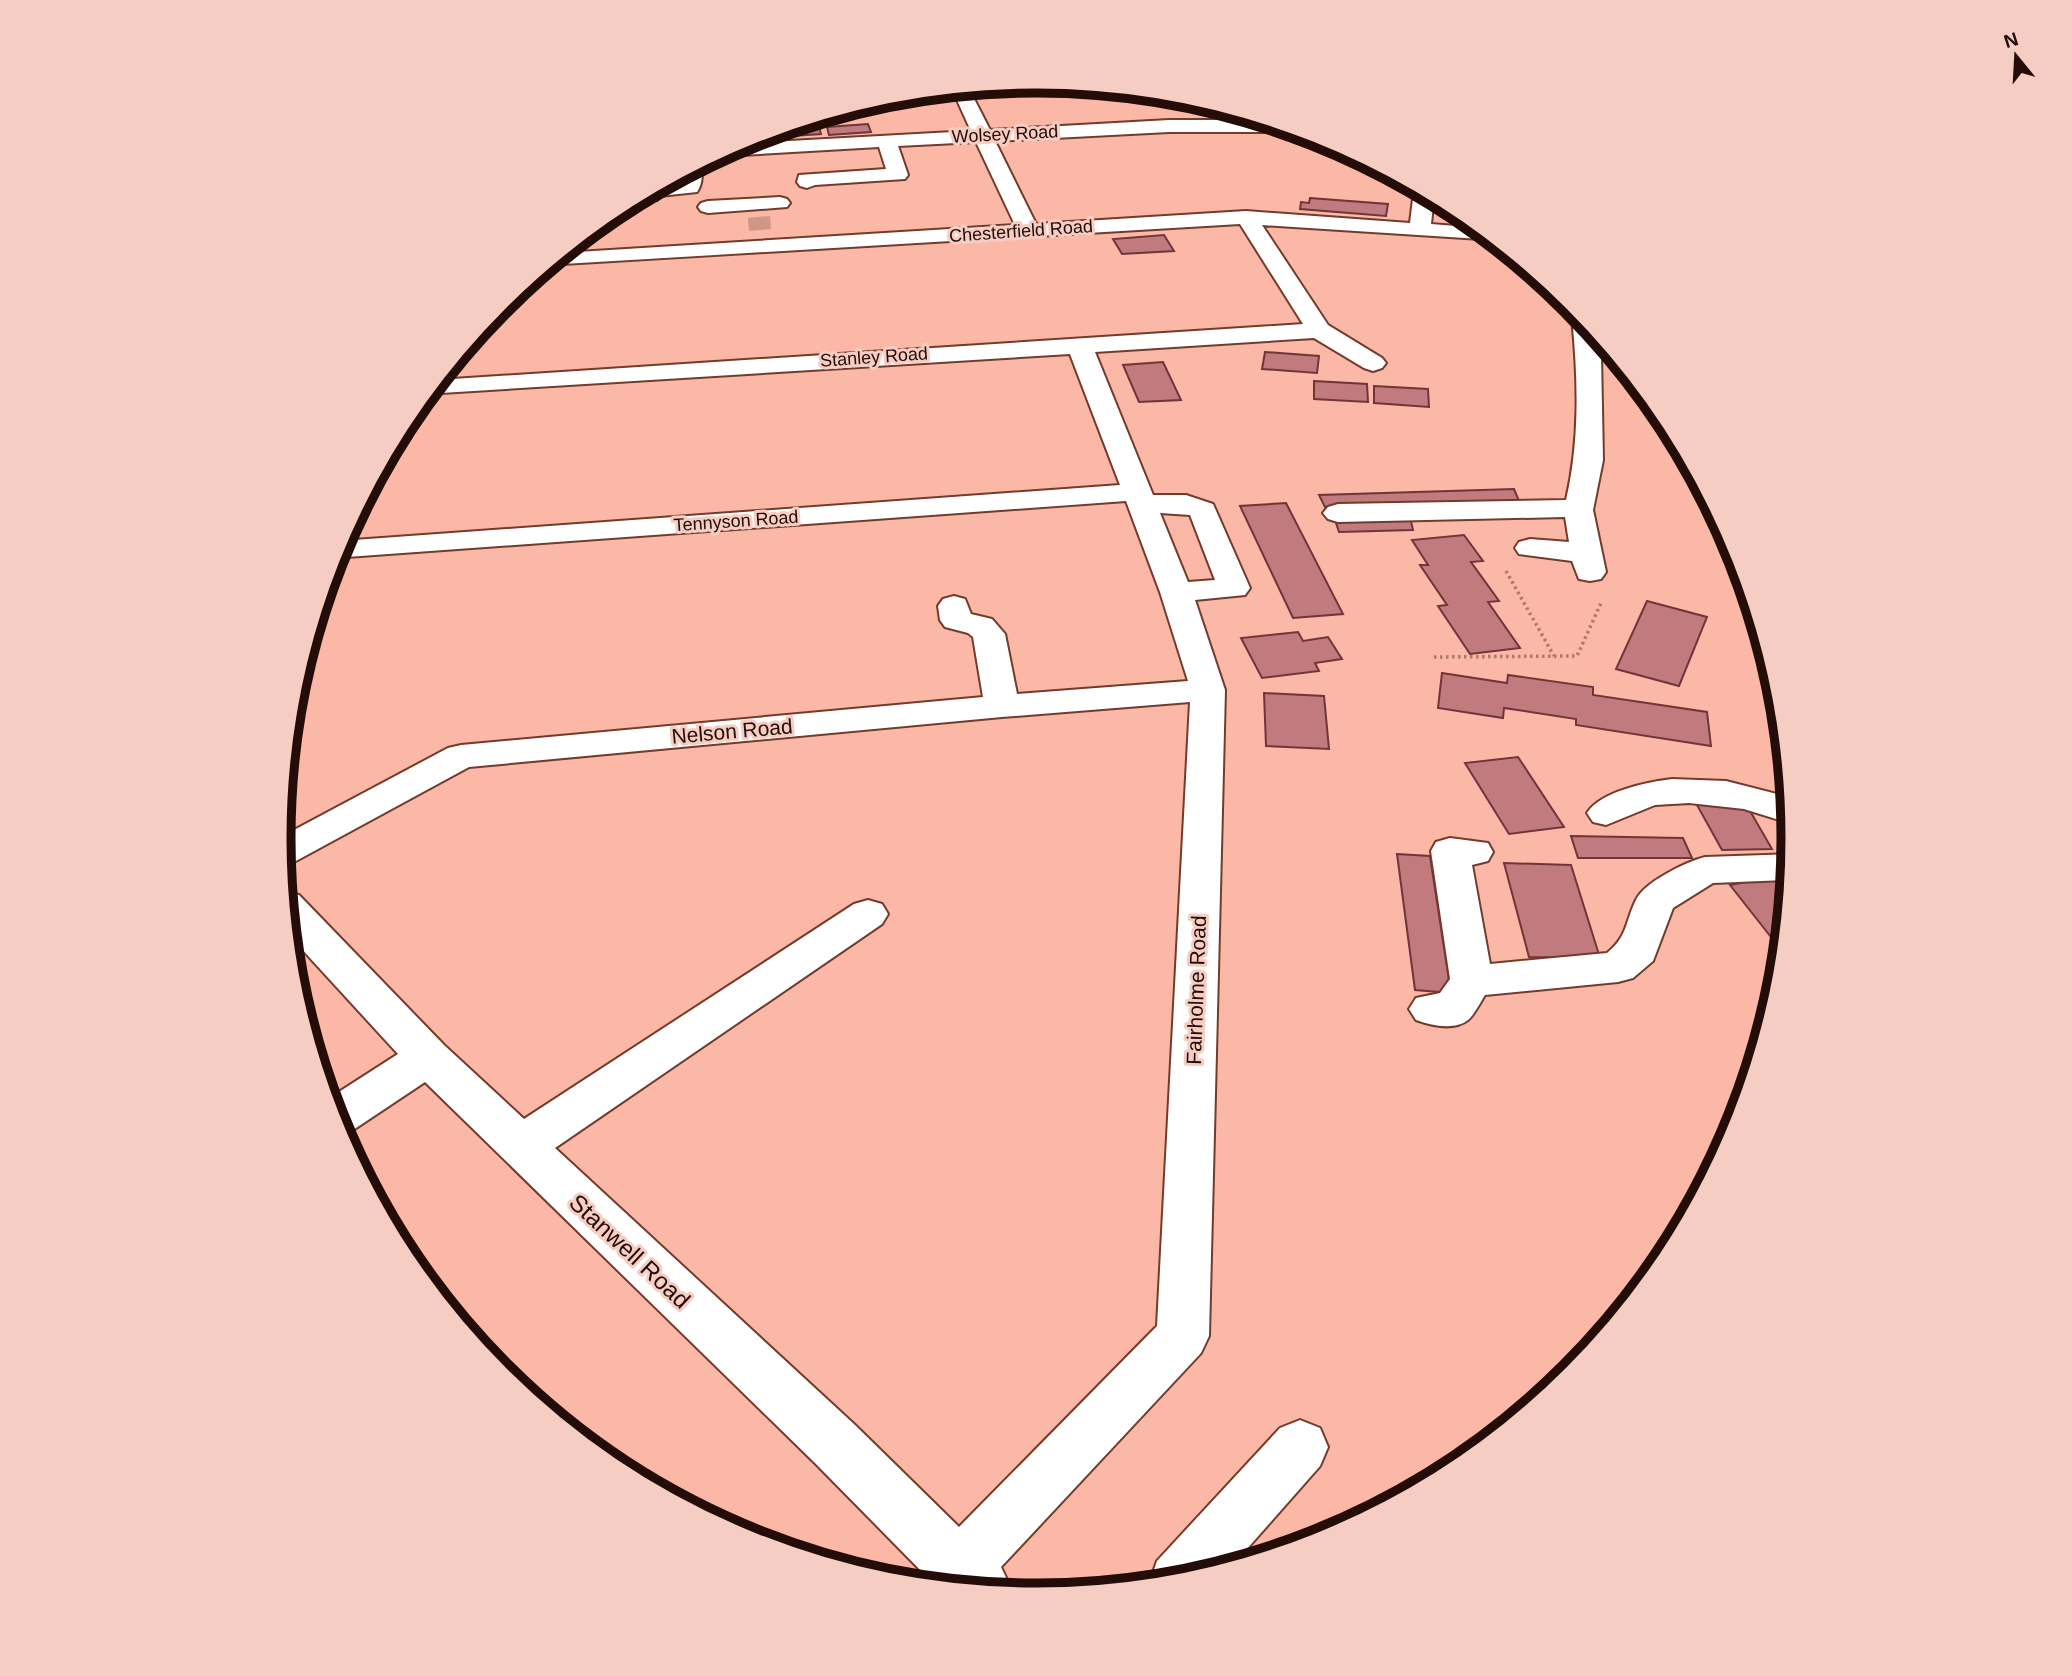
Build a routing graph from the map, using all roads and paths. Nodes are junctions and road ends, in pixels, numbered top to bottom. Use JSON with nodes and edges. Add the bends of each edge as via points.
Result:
{"nodes":[{"id":1,"x":964,"y":96,"type":"edge"},
{"id":2,"x":1255,"y":126,"type":"edge"},
{"id":3,"x":983,"y":135,"type":"junction"},
{"id":4,"x":887,"y":141,"type":"junction"},
{"id":5,"x":757,"y":147,"type":"edge"},
{"id":6,"x":691,"y":178,"type":"edge"},
{"id":7,"x":807,"y":181,"type":"dead end"},
{"id":8,"x":670,"y":189,"type":"edge"},
{"id":9,"x":1423,"y":201,"type":"edge"},
{"id":10,"x":780,"y":203,"type":"dead end"},
{"id":11,"x":708,"y":207,"type":"dead end"},
{"id":12,"x":1246,"y":217,"type":"junction"},
{"id":13,"x":759,"y":225,"type":"junction"},
{"id":14,"x":1420,"y":229,"type":"junction"},
{"id":15,"x":1028,"y":230,"type":"junction"},
{"id":16,"x":1471,"y":233,"type":"edge"},
{"id":17,"x":570,"y":257,"type":"edge"},
{"id":18,"x":1319,"y":330,"type":"junction"},
{"id":19,"x":1586,"y":336,"type":"edge"},
{"id":20,"x":1079,"y":344,"type":"junction"},
{"id":21,"x":1588,"y":354,"type":"junction"},
{"id":22,"x":1603,"y":356,"type":"edge"},
{"id":23,"x":1373,"y":363,"type":"dead end"},
{"id":24,"x":443,"y":387,"type":"edge"},
{"id":25,"x":1140,"y":498,"type":"junction"},
{"id":26,"x":1471,"y":509,"type":"junction"},
{"id":27,"x":1578,"y":509,"type":"junction"},
{"id":28,"x":1338,"y":513,"type":"dead end"},
{"id":29,"x":1530,"y":548,"type":"dead end"},
{"id":30,"x":349,"y":549,"type":"edge"},
{"id":31,"x":1588,"y":562,"type":"junction"},
{"id":32,"x":1176,"y":592,"type":"junction"},
{"id":33,"x":954,"y":606,"type":"dead end"},
{"id":34,"x":1554,"y":656,"type":"junction"},
{"id":35,"x":1434,"y":657,"type":"dead end"},
{"id":36,"x":1208,"y":690,"type":"junction"},
{"id":37,"x":1002,"y":706,"type":"junction"},
{"id":38,"x":1780,"y":807,"type":"edge"},
{"id":39,"x":1606,"y":813,"type":"dead end"},
{"id":40,"x":291,"y":847,"type":"edge"},
{"id":41,"x":1474,"y":852,"type":"dead end"},
{"id":42,"x":1780,"y":867,"type":"edge"},
{"id":43,"x":868,"y":914,"type":"dead end"},
{"id":44,"x":295,"y":916,"type":"edge"},
{"id":45,"x":1488,"y":979,"type":"junction"},
{"id":46,"x":1431,"y":1009,"type":"dead end"},
{"id":47,"x":428,"y":1057,"type":"junction"},
{"id":48,"x":343,"y":1113,"type":"edge"},
{"id":49,"x":520,"y":1147,"type":"junction"},
{"id":50,"x":1300,"y":1447,"type":"dead end"},
{"id":51,"x":1192,"y":1566,"type":"edge"},
{"id":52,"x":971,"y":1579,"type":"edge"}],
"edges":[{"from":1,"to":3,"type":"street"},
{"from":2,"to":3,"type":"street","name":"Wolsey Road"},
{"from":3,"to":4,"type":"street","name":"Wolsey Road"},
{"from":3,"to":15,"type":"street"},
{"from":4,"to":5,"type":"street","name":"Wolsey Road"},
{"from":4,"to":7,"type":"street","via":[[898,175]]},
{"from":6,"to":8,"type":"street","via":[[690,188]]},
{"from":9,"to":14,"type":"street"},
{"from":10,"to":13,"type":"street"},
{"from":11,"to":13,"type":"street"},
{"from":12,"to":14,"type":"street","name":"Chesterfield Road"},
{"from":12,"to":15,"type":"street","name":"Chesterfield Road"},
{"from":12,"to":18,"type":"street"},
{"from":13,"to":15,"type":"street","name":"Chesterfield Road"},
{"from":13,"to":17,"type":"street","name":"Chesterfield Road"},
{"from":14,"to":16,"type":"street","name":"Chesterfield Road"},
{"from":18,"to":20,"type":"street","name":"Stanley Road"},
{"from":18,"to":23,"type":"street"},
{"from":19,"to":21,"type":"street"},
{"from":20,"to":24,"type":"street","name":"Stanley Road"},
{"from":20,"to":25,"type":"street","name":"Fairholme Road"},
{"from":21,"to":22,"type":"street"},
{"from":21,"to":27,"type":"street","via":[[1589,460]]},
{"from":25,"to":30,"type":"street","name":"Tennyson Road"},
{"from":25,"to":32,"type":"street","name":"Fairholme Road"},
{"from":25,"to":32,"type":"street","name":"Tennyson Road","via":[[1203,510],[1234,588]]},
{"from":26,"to":27,"type":"street"},
{"from":26,"to":28,"type":"street"},
{"from":26,"to":34,"type":"path"},
{"from":27,"to":31,"type":"street"},
{"from":29,"to":31,"type":"street"},
{"from":31,"to":34,"type":"path","via":[[1602,604],[1577,656]]},
{"from":32,"to":36,"type":"street","name":"Fairholme Road"},
{"from":33,"to":37,"type":"street","via":[[956,620],[980,626],[989,634]]},
{"from":34,"to":35,"type":"path"},
{"from":36,"to":37,"type":"street","name":"Nelson Road"},
{"from":36,"to":52,"type":"street","name":"Fairholme Road","via":[[1183,1336]]},
{"from":37,"to":40,"type":"street","name":"Nelson Road","via":[[461,756]]},
{"from":38,"to":39,"type":"street","via":[[1724,792],[1655,793]]},
{"from":41,"to":45,"type":"street","via":[[1450,851]]},
{"from":42,"to":45,"type":"street","via":[[1705,870],[1656,900],[1638,950],[1618,967]]},
{"from":43,"to":49,"type":"street"},
{"from":44,"to":47,"type":"street","name":"Stanwell Road"},
{"from":45,"to":46,"type":"street","via":[[1452,1009]]},
{"from":47,"to":48,"type":"street"},
{"from":47,"to":49,"type":"street","name":"Stanwell Road"},
{"from":49,"to":52,"type":"street","name":"Stanwell Road"},
{"from":50,"to":51,"type":"street"}]}
